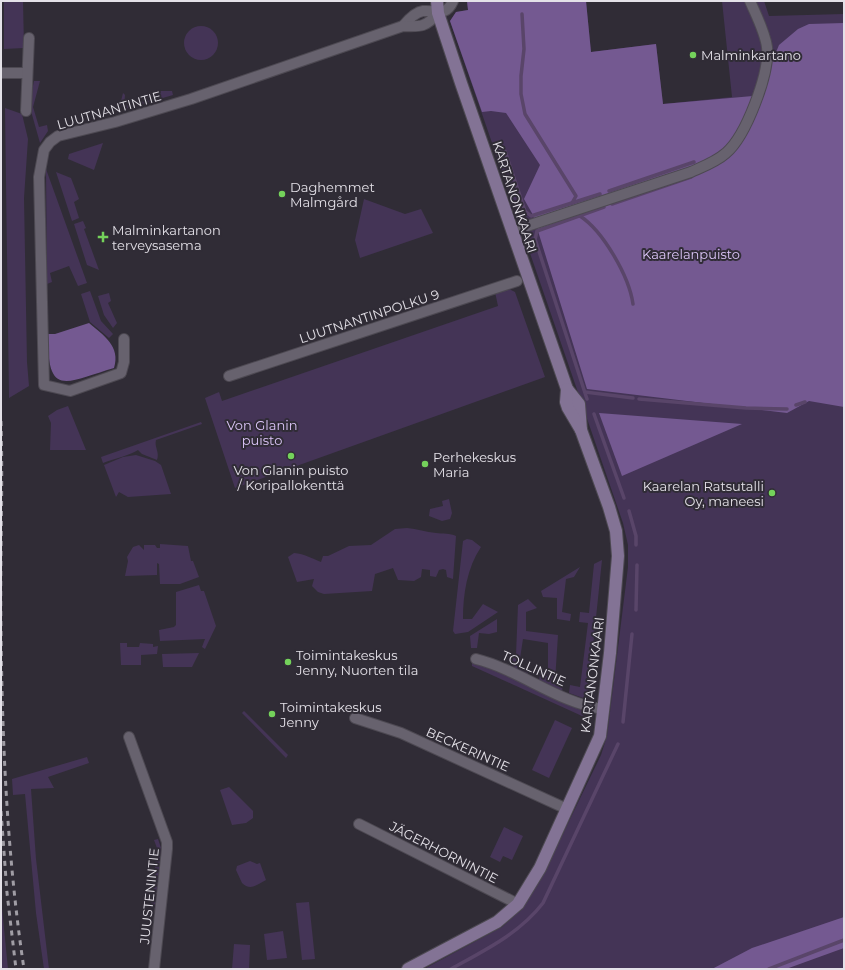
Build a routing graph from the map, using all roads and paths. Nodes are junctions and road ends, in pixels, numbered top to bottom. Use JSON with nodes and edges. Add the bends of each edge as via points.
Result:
{"nodes":[{"id":1,"x":432,"y":1,"type":"edge"},
{"id":2,"x":453,"y":1,"type":"edge"},
{"id":3,"x":750,"y":1,"type":"edge"},
{"id":4,"x":438,"y":7,"type":"edge"},
{"id":5,"x":29,"y":38,"type":"dead end"},
{"id":6,"x":3,"y":73,"type":"edge"},
{"id":7,"x":27,"y":73,"type":"junction"},
{"id":8,"x":26,"y":111,"type":"dead end"},
{"id":9,"x":512,"y":230,"type":"junction"},
{"id":10,"x":516,"y":281,"type":"dead end"},
{"id":11,"x":124,"y":339,"type":"dead end"},
{"id":12,"x":229,"y":376,"type":"dead end"},
{"id":13,"x":476,"y":659,"type":"dead end"},
{"id":14,"x":603,"y":709,"type":"junction"},
{"id":15,"x":355,"y":718,"type":"dead end"},
{"id":16,"x":129,"y":737,"type":"dead end"},
{"id":17,"x":567,"y":809,"type":"junction"},
{"id":18,"x":359,"y":824,"type":"dead end"},
{"id":19,"x":518,"y":904,"type":"junction"},
{"id":20,"x":154,"y":969,"type":"edge"},
{"id":21,"x":408,"y":969,"type":"edge"}],
"edges":[{"from":1,"to":4,"type":"street","name":"KARTANONKAARI"},
{"from":2,"to":4,"type":"street","name":"LUUTNANTINTIE","via":[[448,9]]},
{"from":3,"to":9,"type":"street","via":[[767,47],[767,64],[761,88],[750,113],[741,132],[726,153],[691,172]]},
{"from":4,"to":9,"type":"street","name":"KARTANONKAARI"},
{"from":4,"to":11,"type":"street","name":"LUUTNANTINTIE","via":[[430,23],[418,27],[403,26],[213,92],[115,122],[58,136],[50,142],[44,150],[39,177],[44,385],[70,391],[121,373],[124,362]]},
{"from":5,"to":7,"type":"street"},
{"from":6,"to":7,"type":"street"},
{"from":7,"to":8,"type":"street"},
{"from":9,"to":14,"type":"street","name":"KARTANONKAARI","via":[[567,389],[579,404],[581,430],[616,531],[618,556]]},
{"from":10,"to":12,"type":"street","name":"LUUTNANTINPOLKU 9"},
{"from":13,"to":14,"type":"street","name":"TOLLINTIE","via":[[565,697]]},
{"from":14,"to":17,"type":"street","name":"KARTANONKAARI","via":[[600,736]]},
{"from":15,"to":17,"type":"street","name":"BECKERINTIE","via":[[401,733]]},
{"from":16,"to":20,"type":"street","name":"JUUSTENINTIE","via":[[167,842]]},
{"from":17,"to":19,"type":"street","name":"KARTANONKAARI","via":[[540,868]]},
{"from":18,"to":19,"type":"street","name":"JÄGERHORNINTIE"},
{"from":19,"to":21,"type":"street","name":"KARTANONKAARI","via":[[497,922]]}]}
